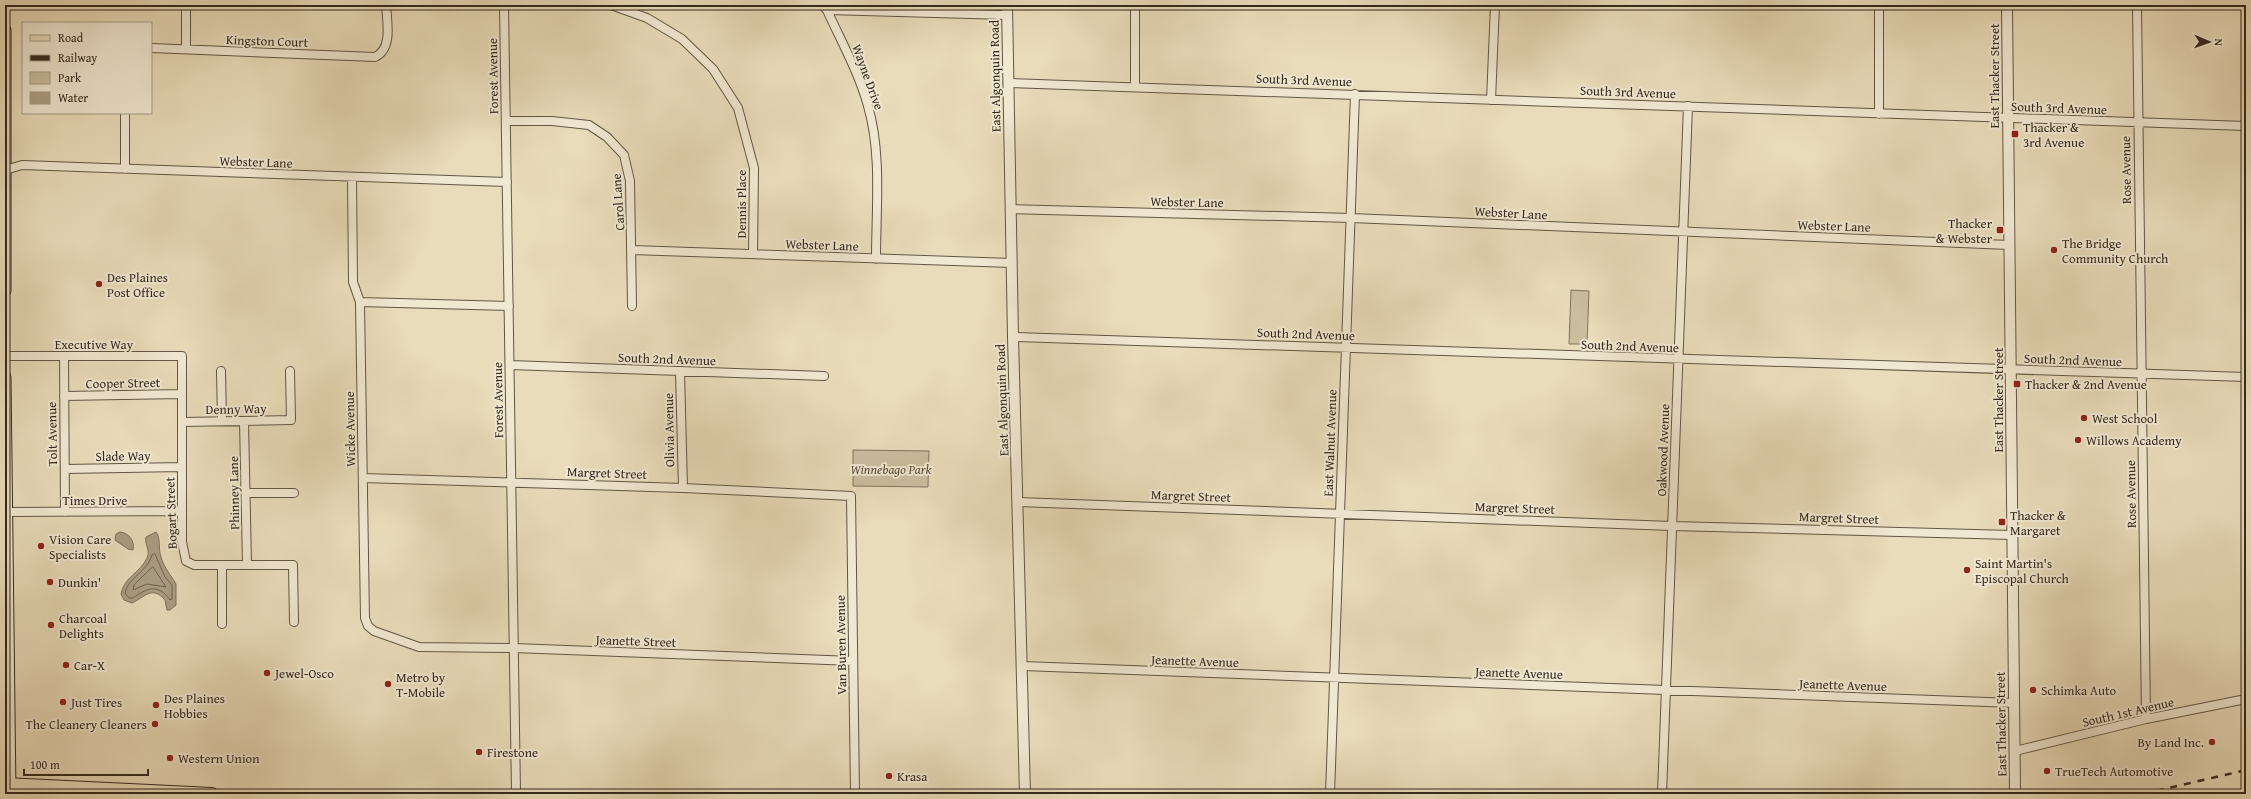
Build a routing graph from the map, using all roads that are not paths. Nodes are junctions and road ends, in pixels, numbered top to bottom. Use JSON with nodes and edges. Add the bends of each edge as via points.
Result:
{"nodes":[{"id":1,"x":186,"y":5,"type":"edge"},
{"id":2,"x":386,"y":5,"type":"edge"},
{"id":3,"x":504,"y":5,"type":"edge"},
{"id":4,"x":611,"y":5,"type":"edge"},
{"id":5,"x":1135,"y":5,"type":"edge"},
{"id":6,"x":1495,"y":5,"type":"edge"},
{"id":7,"x":1879,"y":5,"type":"edge"},
{"id":8,"x":2007,"y":5,"type":"edge"},
{"id":9,"x":2137,"y":5,"type":"edge"},
{"id":10,"x":825,"y":8,"type":"edge"},
{"id":11,"x":1007,"y":10,"type":"edge"},
{"id":12,"x":5,"y":30,"type":"edge"},
{"id":13,"x":152,"y":48,"type":"edge"},
{"id":14,"x":186,"y":50,"type":"junction"},
{"id":15,"x":1009,"y":83,"type":"junction"},
{"id":16,"x":1136,"y":86,"type":"junction"},
{"id":17,"x":1355,"y":94,"type":"junction"},
{"id":18,"x":1491,"y":100,"type":"junction"},
{"id":19,"x":1688,"y":106,"type":"junction"},
{"id":20,"x":125,"y":114,"type":"edge"},
{"id":21,"x":1879,"y":114,"type":"junction"},
{"id":22,"x":2007,"y":118,"type":"junction"},
{"id":23,"x":506,"y":121,"type":"junction"},
{"id":24,"x":2138,"y":122,"type":"junction"},
{"id":25,"x":2246,"y":126,"type":"edge"},
{"id":26,"x":125,"y":169,"type":"junction"},
{"id":27,"x":5,"y":170,"type":"edge"},
{"id":28,"x":352,"y":177,"type":"junction"},
{"id":29,"x":507,"y":182,"type":"junction"},
{"id":30,"x":1011,"y":209,"type":"junction"},
{"id":31,"x":1351,"y":218,"type":"junction"},
{"id":32,"x":1683,"y":232,"type":"junction"},
{"id":33,"x":2009,"y":245,"type":"junction"},
{"id":34,"x":632,"y":250,"type":"junction"},
{"id":35,"x":754,"y":254,"type":"junction"},
{"id":36,"x":876,"y":258,"type":"junction"},
{"id":37,"x":1012,"y":263,"type":"junction"},
{"id":38,"x":5,"y":291,"type":"edge"},
{"id":39,"x":360,"y":302,"type":"junction"},
{"id":40,"x":509,"y":306,"type":"junction"},
{"id":41,"x":632,"y":306,"type":"dead end"},
{"id":42,"x":1013,"y":337,"type":"junction"},
{"id":43,"x":1346,"y":348,"type":"junction"},
{"id":44,"x":5,"y":356,"type":"edge"},
{"id":45,"x":64,"y":356,"type":"junction"},
{"id":46,"x":182,"y":356,"type":"joint"},
{"id":47,"x":1677,"y":360,"type":"junction"},
{"id":48,"x":510,"y":365,"type":"junction"},
{"id":49,"x":2012,"y":370,"type":"junction"},
{"id":50,"x":221,"y":371,"type":"dead end"},
{"id":51,"x":290,"y":371,"type":"dead end"},
{"id":52,"x":680,"y":372,"type":"junction"},
{"id":53,"x":2141,"y":374,"type":"junction"},
{"id":54,"x":824,"y":376,"type":"dead end"},
{"id":55,"x":5,"y":377,"type":"edge"},
{"id":56,"x":2246,"y":377,"type":"edge"},
{"id":57,"x":182,"y":394,"type":"junction"},
{"id":58,"x":64,"y":396,"type":"junction"},
{"id":59,"x":222,"y":421,"type":"junction"},
{"id":60,"x":244,"y":421,"type":"junction"},
{"id":61,"x":182,"y":422,"type":"junction"},
{"id":62,"x":6,"y":433,"type":"edge"},
{"id":63,"x":182,"y":467,"type":"junction"},
{"id":64,"x":65,"y":469,"type":"junction"},
{"id":65,"x":363,"y":478,"type":"junction"},
{"id":66,"x":512,"y":482,"type":"junction"},
{"id":67,"x":683,"y":488,"type":"junction"},
{"id":68,"x":246,"y":493,"type":"junction"},
{"id":69,"x":294,"y":493,"type":"dead end"},
{"id":70,"x":851,"y":496,"type":"joint"},
{"id":71,"x":1018,"y":502,"type":"junction"},
{"id":72,"x":182,"y":511,"type":"junction"},
{"id":73,"x":8,"y":512,"type":"junction"},
{"id":74,"x":65,"y":512,"type":"junction"},
{"id":75,"x":1340,"y":514,"type":"junction"},
{"id":76,"x":1672,"y":526,"type":"junction"},
{"id":77,"x":2012,"y":535,"type":"junction"},
{"id":78,"x":222,"y":565,"type":"junction"},
{"id":79,"x":247,"y":565,"type":"junction"},
{"id":80,"x":294,"y":622,"type":"dead end"},
{"id":81,"x":222,"y":624,"type":"dead end"},
{"id":82,"x":418,"y":647,"type":"joint"},
{"id":83,"x":514,"y":648,"type":"junction"},
{"id":84,"x":853,"y":661,"type":"junction"},
{"id":85,"x":1023,"y":666,"type":"junction"},
{"id":86,"x":1334,"y":678,"type":"junction"},
{"id":87,"x":1667,"y":690,"type":"junction"},
{"id":88,"x":2246,"y":700,"type":"edge"},
{"id":89,"x":2014,"y":703,"type":"junction"},
{"id":90,"x":2146,"y":720,"type":"junction"},
{"id":91,"x":2015,"y":751,"type":"junction"},
{"id":92,"x":8,"y":788,"type":"edge"},
{"id":93,"x":212,"y":794,"type":"edge"},
{"id":94,"x":516,"y":794,"type":"edge"},
{"id":95,"x":855,"y":794,"type":"edge"},
{"id":96,"x":1025,"y":794,"type":"edge"},
{"id":97,"x":1330,"y":794,"type":"edge"},
{"id":98,"x":1662,"y":794,"type":"edge"},
{"id":99,"x":2015,"y":794,"type":"edge"}],
"edges":[{"from":1,"to":14,"type":"street"},
{"from":2,"to":14,"type":"street","name":"Kingston Court","via":[[387,46],[382,54],[375,57]]},
{"from":3,"to":23,"type":"street","name":"Forest Avenue"},
{"from":4,"to":35,"type":"street","name":"Dennis Place","via":[[647,18],[682,39],[713,69],[738,108],[754,168]]},
{"from":5,"to":16,"type":"street"},
{"from":6,"to":18,"type":"street"},
{"from":7,"to":21,"type":"street"},
{"from":8,"to":22,"type":"street","name":"East Thacker Street"},
{"from":9,"to":24,"type":"street","name":"Rose Avenue"},
{"from":10,"to":11,"type":"street"},
{"from":10,"to":36,"type":"street","name":"Wayne Drive","via":[[868,106],[876,155]]},
{"from":11,"to":15,"type":"street","name":"East Algonquin Road"},
{"from":12,"to":27,"type":"main road"},
{"from":13,"to":14,"type":"street","name":"Kingston Court"},
{"from":15,"to":16,"type":"street","name":"South 3rd Avenue"},
{"from":15,"to":30,"type":"street","name":"East Algonquin Road"},
{"from":16,"to":17,"type":"street","name":"South 3rd Avenue"},
{"from":17,"to":18,"type":"street","name":"South 3rd Avenue"},
{"from":17,"to":31,"type":"street","name":"East Walnut Avenue"},
{"from":18,"to":19,"type":"street","name":"South 3rd Avenue"},
{"from":19,"to":21,"type":"street","name":"South 3rd Avenue"},
{"from":19,"to":32,"type":"street","name":"Oakwood Avenue"},
{"from":20,"to":26,"type":"street"},
{"from":21,"to":22,"type":"street","name":"South 3rd Avenue"},
{"from":22,"to":24,"type":"street","name":"South 3rd Avenue"},
{"from":22,"to":33,"type":"street","name":"East Thacker Street"},
{"from":23,"to":29,"type":"street","name":"Forest Avenue"},
{"from":23,"to":34,"type":"street","name":"Carol Lane","via":[[552,121],[589,125],[615,144],[624,155],[628,170]]},
{"from":24,"to":25,"type":"street","name":"South 3rd Avenue"},
{"from":24,"to":53,"type":"street","name":"Rose Avenue"},
{"from":26,"to":27,"type":"street","name":"Webster Lane","via":[[22,165]]},
{"from":26,"to":28,"type":"street","name":"Webster Lane"},
{"from":27,"to":38,"type":"main road"},
{"from":28,"to":29,"type":"street","name":"Webster Lane"},
{"from":28,"to":39,"type":"street","name":"Wicke Avenue","via":[[353,282]]},
{"from":29,"to":40,"type":"street","name":"Forest Avenue"},
{"from":30,"to":31,"type":"street","name":"Webster Lane"},
{"from":30,"to":37,"type":"street","name":"East Algonquin Road"},
{"from":31,"to":32,"type":"street","name":"Webster Lane"},
{"from":31,"to":43,"type":"street","name":"East Walnut Avenue"},
{"from":32,"to":33,"type":"street","name":"Webster Lane"},
{"from":32,"to":47,"type":"street","name":"Oakwood Avenue"},
{"from":33,"to":49,"type":"street","name":"East Thacker Street"},
{"from":34,"to":35,"type":"street","name":"Webster Lane"},
{"from":34,"to":41,"type":"street","name":"Carol Lane"},
{"from":35,"to":36,"type":"street","name":"Webster Lane"},
{"from":36,"to":37,"type":"street","name":"Webster Lane"},
{"from":37,"to":42,"type":"street","name":"East Algonquin Road"},
{"from":39,"to":40,"type":"street"},
{"from":39,"to":65,"type":"street","name":"Wicke Avenue"},
{"from":40,"to":48,"type":"street","name":"Forest Avenue"},
{"from":42,"to":43,"type":"street","name":"South 2nd Avenue"},
{"from":42,"to":71,"type":"street","name":"East Algonquin Road"},
{"from":43,"to":47,"type":"street","name":"South 2nd Avenue"},
{"from":43,"to":75,"type":"street","name":"East Walnut Avenue"},
{"from":44,"to":45,"type":"street","name":"Executive Way"},
{"from":45,"to":46,"type":"street","name":"Executive Way"},
{"from":45,"to":58,"type":"street","name":"Tolt Avenue"},
{"from":46,"to":57,"type":"street","name":"Bogart Street"},
{"from":47,"to":49,"type":"street","name":"South 2nd Avenue"},
{"from":47,"to":76,"type":"street","name":"Oakwood Avenue"},
{"from":48,"to":52,"type":"street","name":"South 2nd Avenue"},
{"from":48,"to":66,"type":"street","name":"Forest Avenue"},
{"from":49,"to":53,"type":"street","name":"South 2nd Avenue"},
{"from":49,"to":77,"type":"street","name":"East Thacker Street"},
{"from":50,"to":59,"type":"street"},
{"from":51,"to":60,"type":"street","name":"Denny Way","via":[[291,420]]},
{"from":52,"to":54,"type":"street","name":"South 2nd Avenue"},
{"from":52,"to":67,"type":"street","name":"Olivia Avenue"},
{"from":53,"to":56,"type":"street","name":"South 2nd Avenue"},
{"from":53,"to":90,"type":"street","name":"Rose Avenue"},
{"from":55,"to":62,"type":"main road"},
{"from":57,"to":58,"type":"street","name":"Cooper Street"},
{"from":57,"to":61,"type":"street","name":"Bogart Street"},
{"from":58,"to":64,"type":"street","name":"Tolt Avenue"},
{"from":59,"to":60,"type":"street","name":"Denny Way"},
{"from":59,"to":61,"type":"street","name":"Denny Way"},
{"from":60,"to":68,"type":"street","name":"Phinney Lane"},
{"from":61,"to":63,"type":"street","name":"Bogart Street"},
{"from":62,"to":73,"type":"main road"},
{"from":63,"to":64,"type":"street","name":"Slade Way"},
{"from":63,"to":72,"type":"street","name":"Bogart Street"},
{"from":64,"to":74,"type":"street","name":"Tolt Avenue"},
{"from":65,"to":66,"type":"street","name":"Margret Street"},
{"from":65,"to":82,"type":"street","name":"Wicke Avenue","via":[[365,618],[368,626],[374,631]]},
{"from":66,"to":67,"type":"street","name":"Margret Street"},
{"from":66,"to":83,"type":"street","name":"Forest Avenue"},
{"from":67,"to":70,"type":"street","name":"Margret Street"},
{"from":68,"to":69,"type":"street"},
{"from":68,"to":79,"type":"street","name":"Phinney Lane"},
{"from":70,"to":84,"type":"street","name":"Van Buren Avenue"},
{"from":71,"to":75,"type":"street","name":"Margret Street"},
{"from":71,"to":85,"type":"street","name":"East Algonquin Road"},
{"from":72,"to":74,"type":"street","name":"Times Drive"},
{"from":72,"to":78,"type":"street","name":"Bogart Street","via":[[182,542],[186,560],[194,565]]},
{"from":73,"to":74,"type":"street","name":"Times Drive"},
{"from":73,"to":92,"type":"main road"},
{"from":75,"to":76,"type":"street","name":"Margret Street"},
{"from":75,"to":86,"type":"street","name":"East Walnut Avenue"},
{"from":76,"to":77,"type":"street","name":"Margret Street"},
{"from":76,"to":87,"type":"street","name":"Oakwood Avenue"},
{"from":77,"to":89,"type":"street","name":"East Thacker Street"},
{"from":78,"to":79,"type":"street","name":"Bogart Street"},
{"from":78,"to":81,"type":"street"},
{"from":79,"to":80,"type":"street","name":"Bogart Street","via":[[293,565]]},
{"from":82,"to":83,"type":"street","name":"Jeanette Street"},
{"from":83,"to":84,"type":"street","name":"Jeanette Street"},
{"from":83,"to":94,"type":"street","name":"Forest Avenue"},
{"from":84,"to":95,"type":"street","name":"Van Buren Avenue"},
{"from":85,"to":86,"type":"street","name":"Jeanette Avenue"},
{"from":85,"to":96,"type":"street","name":"East Algonquin Road"},
{"from":86,"to":87,"type":"street","name":"Jeanette Avenue"},
{"from":86,"to":97,"type":"street","name":"East Walnut Avenue"},
{"from":87,"to":89,"type":"street","name":"Jeanette Avenue"},
{"from":87,"to":98,"type":"street","name":"Oakwood Avenue"},
{"from":88,"to":90,"type":"street","name":"South 1st Avenue"},
{"from":89,"to":91,"type":"street","name":"East Thacker Street"},
{"from":90,"to":91,"type":"street","name":"South 1st Avenue"},
{"from":91,"to":99,"type":"street","name":"East Thacker Street"},
{"from":92,"to":93,"type":"main road"}]}
